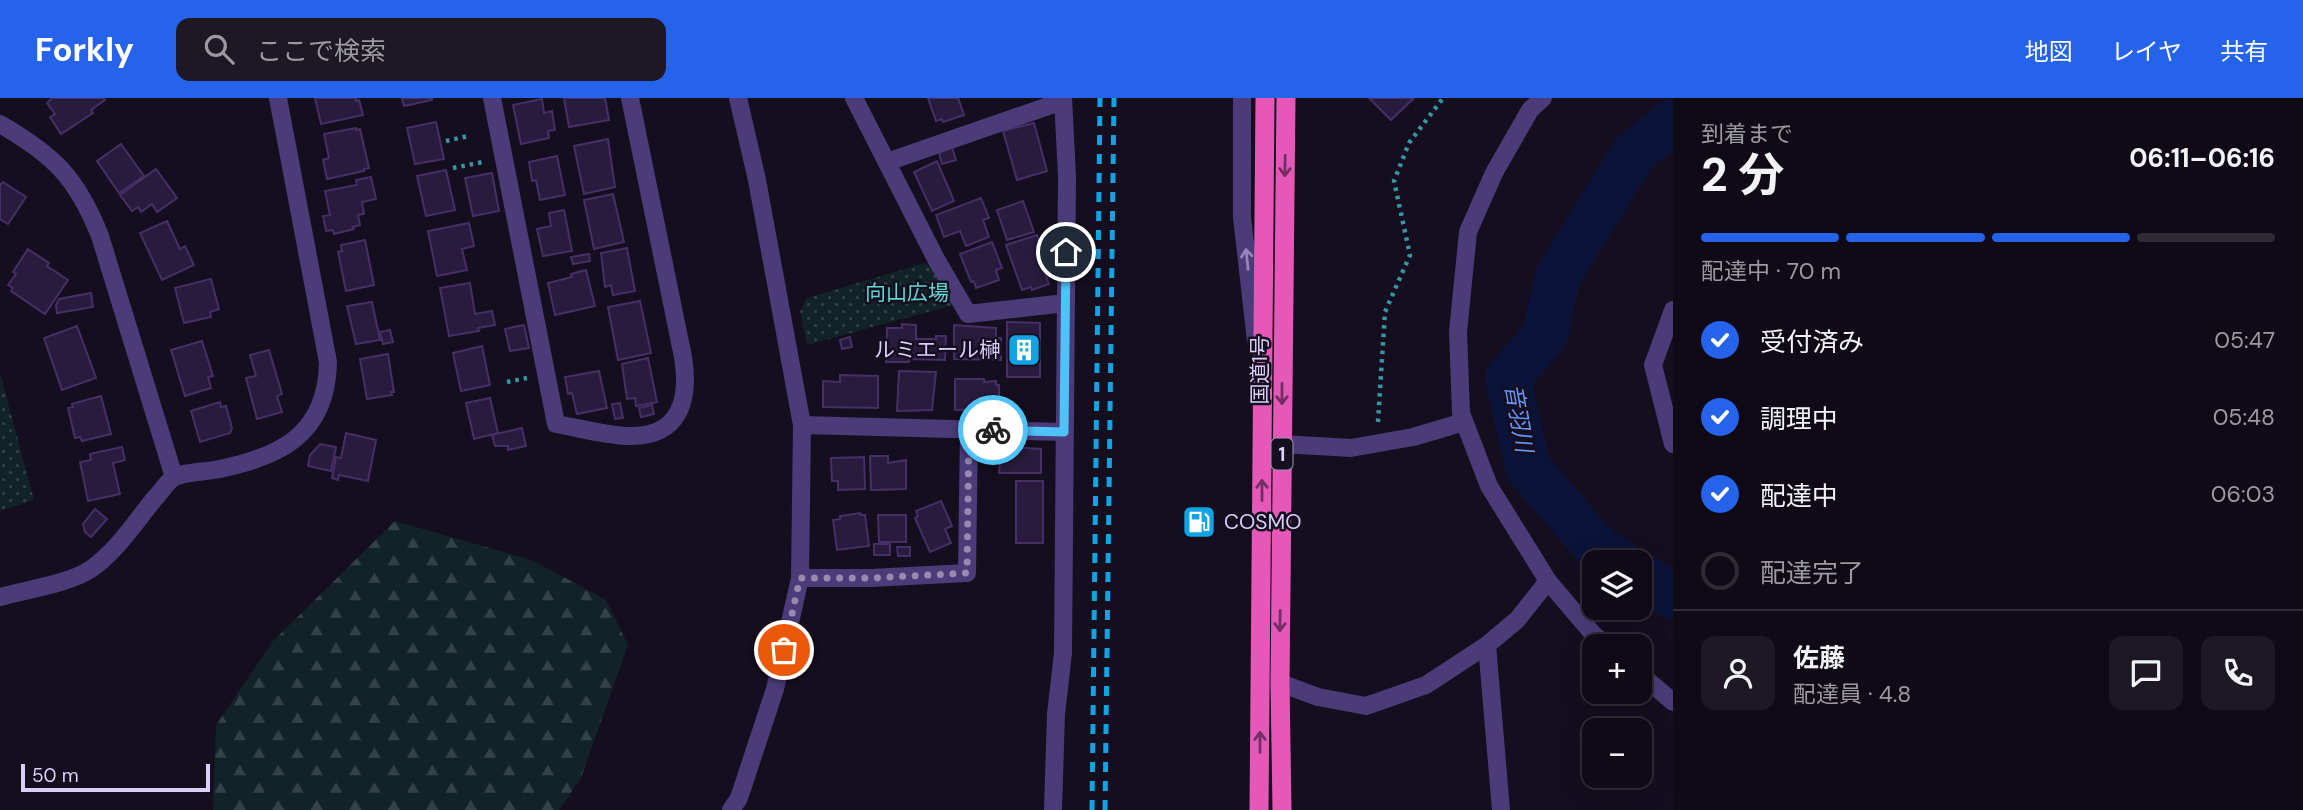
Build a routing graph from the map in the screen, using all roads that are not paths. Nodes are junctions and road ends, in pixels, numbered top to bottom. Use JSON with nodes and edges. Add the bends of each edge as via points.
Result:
{"nodes":[{"id":1,"x":278,"y":98,"type":"edge"},
{"id":2,"x":492,"y":98,"type":"edge"},
{"id":3,"x":631,"y":98,"type":"edge"},
{"id":4,"x":737,"y":98,"type":"edge"},
{"id":5,"x":854,"y":98,"type":"edge"},
{"id":6,"x":1242,"y":98,"type":"edge"},
{"id":7,"x":1265,"y":98,"type":"edge"},
{"id":8,"x":1286,"y":98,"type":"edge"},
{"id":9,"x":1543,"y":98,"type":"edge"},
{"id":10,"x":1063,"y":100,"type":"edge"},
{"id":11,"x":0,"y":124,"type":"edge"},
{"id":12,"x":887,"y":162,"type":"junction"},
{"id":13,"x":1066,"y":303,"type":"junction"},
{"id":14,"x":1673,"y":310,"type":"edge"},
{"id":15,"x":1262,"y":400,"type":"junction"},
{"id":16,"x":1464,"y":422,"type":"junction"},
{"id":17,"x":802,"y":425,"type":"junction"},
{"id":18,"x":969,"y":429,"type":"junction"},
{"id":19,"x":1064,"y":432,"type":"junction"},
{"id":20,"x":1282,"y":444,"type":"junction"},
{"id":21,"x":1673,"y":444,"type":"edge"},
{"id":22,"x":174,"y":477,"type":"junction"},
{"id":23,"x":800,"y":578,"type":"junction"},
{"id":24,"x":1548,"y":580,"type":"junction"},
{"id":25,"x":0,"y":597,"type":"edge"},
{"id":26,"x":1593,"y":634,"type":"edge"},
{"id":27,"x":1487,"y":645,"type":"junction"},
{"id":28,"x":1280,"y":683,"type":"junction"},
{"id":29,"x":1652,"y":684,"type":"edge"},
{"id":30,"x":1673,"y":702,"type":"edge"},
{"id":31,"x":731,"y":810,"type":"edge"},
{"id":32,"x":1053,"y":810,"type":"edge"},
{"id":33,"x":1259,"y":810,"type":"edge"},
{"id":34,"x":1282,"y":810,"type":"edge"},
{"id":35,"x":1501,"y":810,"type":"edge"}],
"edges":[{"from":1,"to":22,"type":"street","via":[[325,335],[324,394],[308,428],[291,444],[240,465]]},
{"from":2,"to":3,"type":"street","via":[[556,424],[625,436],[657,430],[675,418],[686,384]]},
{"from":4,"to":17,"type":"street","via":[[760,193]]},
{"from":5,"to":12,"type":"street"},
{"from":15,"to":6,"type":"street","one_way":true,"via":[[1242,217]]},
{"from":7,"to":15,"type":"highway","name":"国道1号","number":"1"},
{"from":8,"to":20,"type":"highway","name":"国道1号","number":"1","one_way":true},
{"from":9,"to":16,"type":"street","via":[[1530,110],[1494,173],[1468,232],[1458,332]]},
{"from":10,"to":12,"type":"street"},
{"from":10,"to":13,"type":"street"},
{"from":11,"to":22,"type":"street","via":[[51,157],[85,202],[100,236]]},
{"from":12,"to":13,"type":"street","via":[[968,314]]},
{"from":13,"to":19,"type":"street"},
{"from":14,"to":21,"type":"street","via":[[1653,365]]},
{"from":33,"to":15,"type":"highway","name":"国道1号","number":"1","one_way":true},
{"from":16,"to":20,"type":"street","via":[[1352,448]]},
{"from":16,"to":24,"type":"street","via":[[1489,486]]},
{"from":17,"to":18,"type":"street"},
{"from":17,"to":23,"type":"street"},
{"from":18,"to":19,"type":"street"},
{"from":18,"to":23,"type":"street","via":[[967,573]]},
{"from":19,"to":32,"type":"street","via":[[1063,653]]},
{"from":20,"to":28,"type":"highway","name":"国道1号","number":"1","one_way":true},
{"from":22,"to":25,"type":"street","via":[[91,569]]},
{"from":23,"to":31,"type":"street","via":[[775,688]]},
{"from":24,"to":26,"type":"street"},
{"from":24,"to":27,"type":"street","via":[[1517,620]]},
{"from":27,"to":28,"type":"street","via":[[1426,685],[1366,706],[1318,697]]},
{"from":27,"to":35,"type":"street"},
{"from":28,"to":34,"type":"highway","name":"国道1号","number":"1"},
{"from":29,"to":30,"type":"street"}]}
